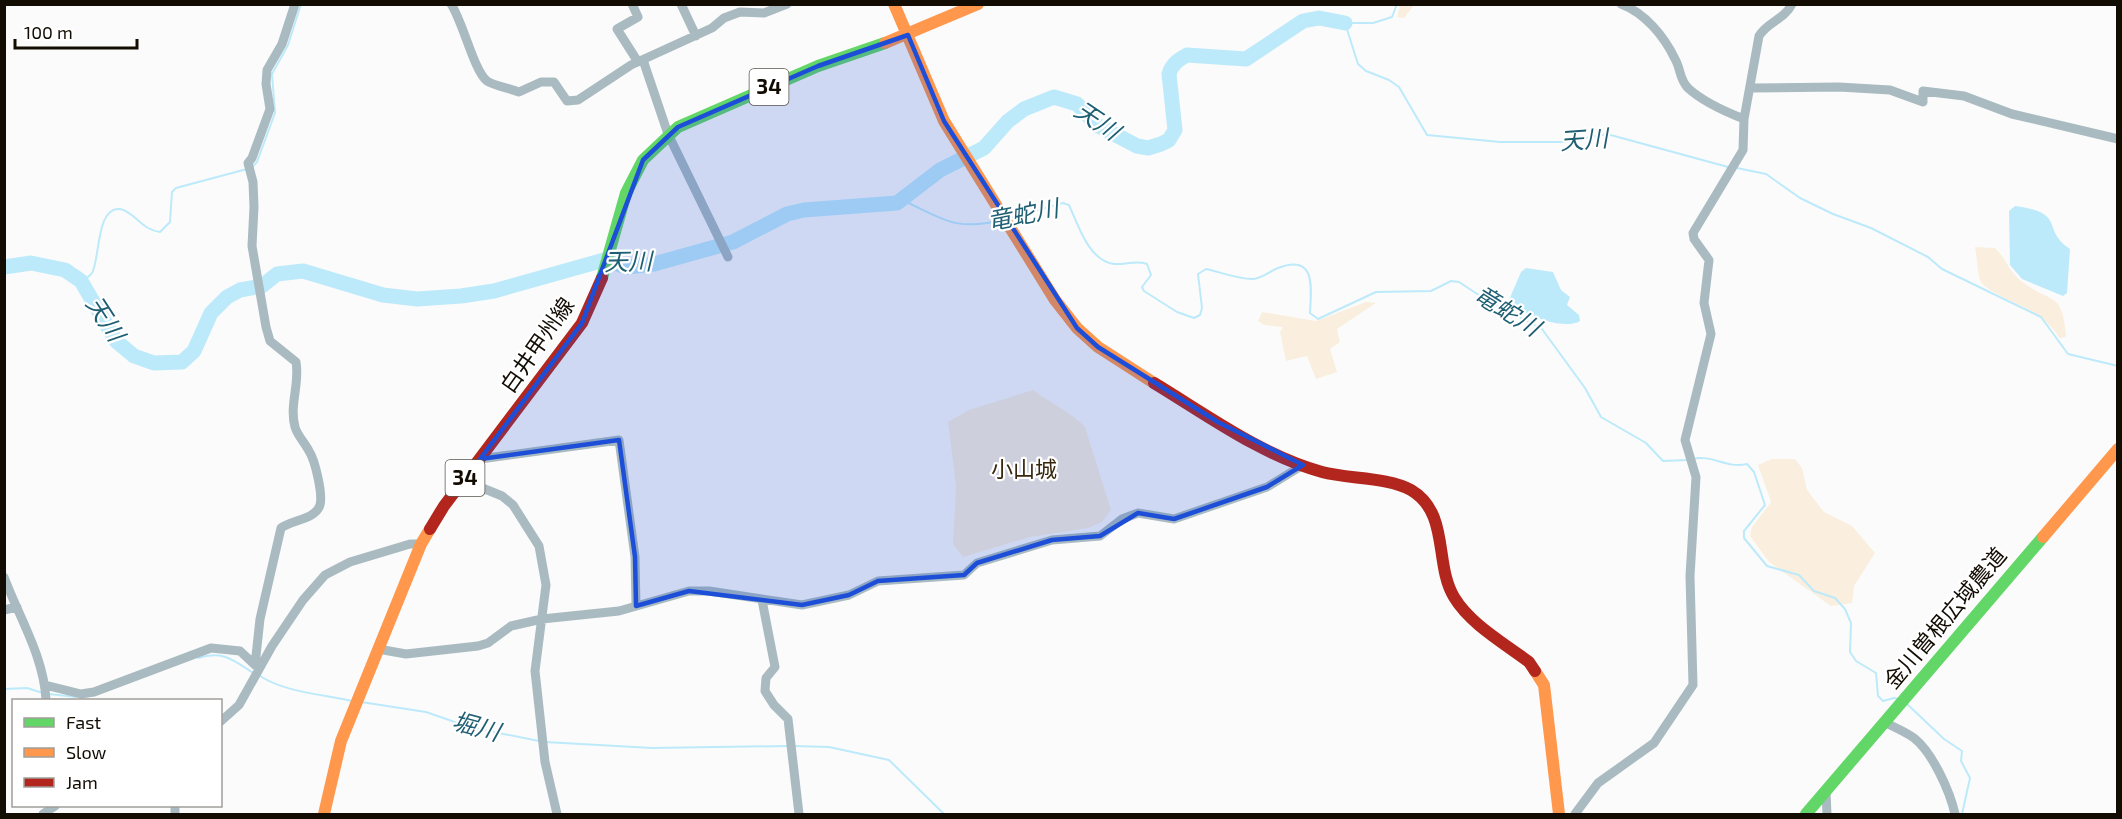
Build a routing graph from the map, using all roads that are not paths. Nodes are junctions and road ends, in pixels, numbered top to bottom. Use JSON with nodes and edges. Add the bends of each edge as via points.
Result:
{"nodes":[{"id":1,"x":295,"y":4,"type":"edge"},
{"id":2,"x":451,"y":4,"type":"edge"},
{"id":3,"x":632,"y":4,"type":"edge"},
{"id":4,"x":681,"y":4,"type":"edge"},
{"id":5,"x":787,"y":4,"type":"edge"},
{"id":6,"x":894,"y":4,"type":"edge"},
{"id":7,"x":978,"y":4,"type":"edge"},
{"id":8,"x":1621,"y":4,"type":"edge"},
{"id":9,"x":1792,"y":4,"type":"edge"},
{"id":10,"x":773,"y":7,"type":"edge"},
{"id":11,"x":908,"y":35,"type":"junction"},
{"id":12,"x":696,"y":36,"type":"junction"},
{"id":13,"x":640,"y":61,"type":"junction"},
{"id":14,"x":1751,"y":88,"type":"junction"},
{"id":15,"x":1744,"y":119,"type":"junction"},
{"id":16,"x":668,"y":134,"type":"junction"},
{"id":17,"x":2118,"y":139,"type":"edge"},
{"id":18,"x":728,"y":257,"type":"dead end"},
{"id":19,"x":2118,"y":449,"type":"edge"},
{"id":20,"x":480,"y":459,"type":"junction"},
{"id":21,"x":1303,"y":465,"type":"junction"},
{"id":22,"x":463,"y":480,"type":"junction"},
{"id":23,"x":421,"y":544,"type":"junction"},
{"id":24,"x":4,"y":577,"type":"edge"},
{"id":25,"x":762,"y":600,"type":"junction"},
{"id":26,"x":636,"y":606,"type":"junction"},
{"id":27,"x":17,"y":607,"type":"junction"},
{"id":28,"x":4,"y":610,"type":"edge"},
{"id":29,"x":542,"y":619,"type":"junction"},
{"id":30,"x":378,"y":649,"type":"junction"},
{"id":31,"x":258,"y":667,"type":"junction"},
{"id":32,"x":45,"y":687,"type":"junction"},
{"id":33,"x":45,"y":699,"type":"edge"},
{"id":34,"x":222,"y":720,"type":"edge"},
{"id":35,"x":1884,"y":722,"type":"junction"},
{"id":36,"x":1826,"y":792,"type":"junction"},
{"id":37,"x":324,"y":814,"type":"edge"},
{"id":38,"x":557,"y":814,"type":"edge"},
{"id":39,"x":799,"y":814,"type":"edge"},
{"id":40,"x":1559,"y":814,"type":"edge"},
{"id":41,"x":1575,"y":814,"type":"edge"},
{"id":42,"x":1806,"y":814,"type":"edge"},
{"id":43,"x":1827,"y":814,"type":"edge"},
{"id":44,"x":1955,"y":814,"type":"edge"}],
"edges":[{"from":1,"to":31,"type":"street","via":[[282,44],[267,69],[270,109],[249,168],[254,207],[252,246],[270,341],[296,362],[299,379],[292,407],[295,428],[314,460],[321,503],[316,511],[281,528],[260,619]]},
{"from":2,"to":13,"type":"street","via":[[460,17],[480,73],[488,81],[519,92],[541,82],[554,82],[567,101],[578,100]]},
{"from":3,"to":13,"type":"street","via":[[638,17],[617,29]]},
{"from":4,"to":12,"type":"street"},
{"from":5,"to":10,"type":"street"},
{"from":6,"to":11,"type":"street"},
{"from":7,"to":11,"type":"street","name":"白井甲州線","number":"34"},
{"from":8,"to":15,"type":"street","via":[[1647,20],[1676,59],[1681,79],[1688,88]]},
{"from":9,"to":14,"type":"street","via":[[1788,13],[1759,36]]},
{"from":10,"to":12,"type":"street","via":[[764,13],[740,12]]},
{"from":11,"to":16,"type":"street","name":"白井甲州線","number":"34","via":[[818,66],[718,108]]},
{"from":11,"to":21,"type":"street","via":[[927,87],[959,147],[1066,315],[1098,347],[1266,450]]},
{"from":12,"to":13,"type":"street"},
{"from":13,"to":16,"type":"street"},
{"from":14,"to":15,"type":"street"},
{"from":14,"to":17,"type":"street","via":[[1890,90],[1923,102],[1923,91],[1964,96],[2012,114]]},
{"from":15,"to":41,"type":"street","via":[[1743,150],[1693,233],[1709,260],[1704,303],[1711,334],[1685,440],[1696,486],[1690,576],[1693,685],[1654,743],[1598,783]]},
{"from":16,"to":18,"type":"street"},
{"from":16,"to":20,"type":"street","name":"白井甲州線","number":"34","via":[[634,174],[591,306],[573,337]]},
{"from":19,"to":35,"type":"street","name":"金川曽根広域農道"},
{"from":20,"to":22,"type":"street","name":"白井甲州線","number":"34"},
{"from":20,"to":26,"type":"street","via":[[619,440],[635,557]]},
{"from":21,"to":25,"type":"street","via":[[1267,487],[1174,519],[1137,513],[1100,536],[1052,540],[977,563],[964,575],[878,581],[849,595],[802,605]]},
{"from":21,"to":40,"type":"street","via":[[1411,490],[1430,508],[1454,596],[1471,618],[1529,662],[1544,686]]},
{"from":22,"to":23,"type":"street","name":"白井甲州線","number":"34"},
{"from":22,"to":29,"type":"street","via":[[502,496],[513,505],[534,538],[546,585]]},
{"from":23,"to":30,"type":"street","name":"白井甲州線","number":"34"},
{"from":23,"to":31,"type":"street","via":[[350,562],[325,575],[303,600]]},
{"from":24,"to":27,"type":"street"},
{"from":25,"to":26,"type":"street","via":[[689,591]]},
{"from":25,"to":39,"type":"street","via":[[774,667],[766,678],[765,691],[788,719]]},
{"from":26,"to":29,"type":"street"},
{"from":27,"to":28,"type":"street"},
{"from":27,"to":32,"type":"street"},
{"from":29,"to":30,"type":"street","via":[[511,626],[478,646],[406,654]]},
{"from":29,"to":38,"type":"street","via":[[535,671],[543,743]]},
{"from":30,"to":37,"type":"street","name":"白井甲州線","number":"34","via":[[335,760]]},
{"from":31,"to":32,"type":"street","via":[[240,651],[211,648],[94,692],[81,694]]},
{"from":31,"to":34,"type":"street","via":[[239,705]]},
{"from":32,"to":33,"type":"street"},
{"from":35,"to":36,"type":"street","name":"金川曽根広域農道"},
{"from":35,"to":44,"type":"street","via":[[1920,745],[1945,783]]},
{"from":36,"to":42,"type":"street","name":"金川曽根広域農道"},
{"from":36,"to":43,"type":"street"}]}
